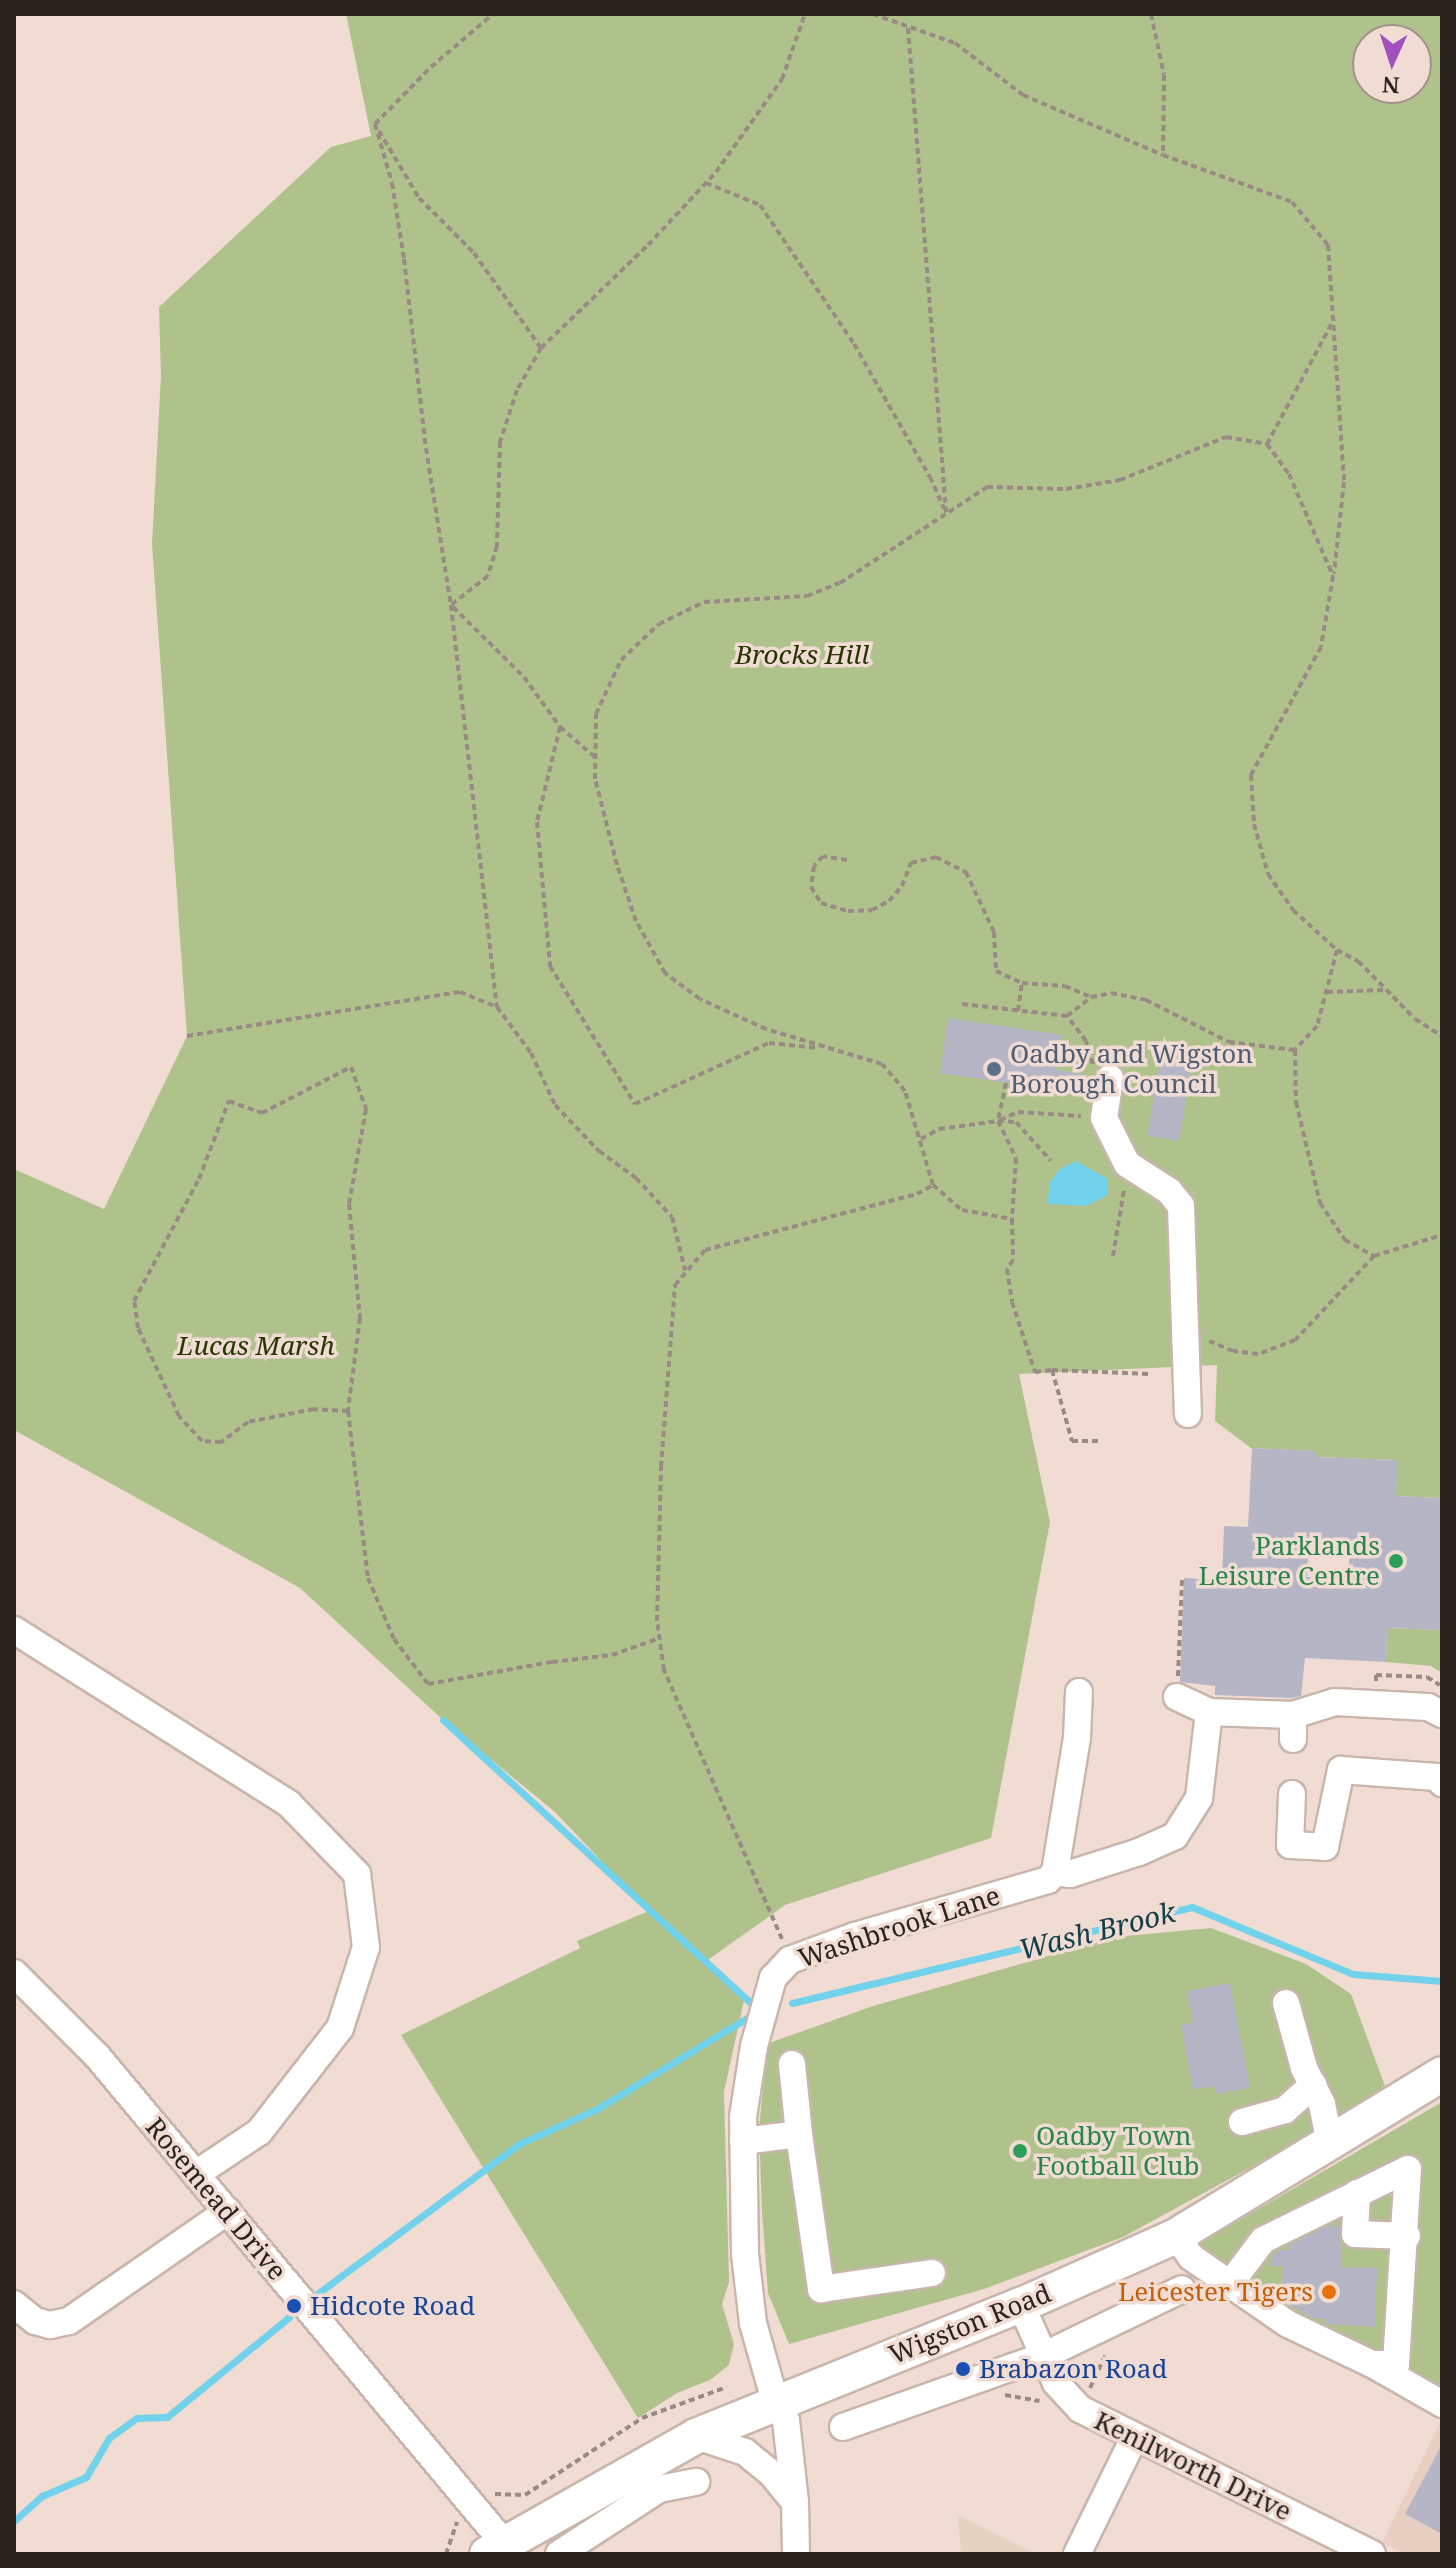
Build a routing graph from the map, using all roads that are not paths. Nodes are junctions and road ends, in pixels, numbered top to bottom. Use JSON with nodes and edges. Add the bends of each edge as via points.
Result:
{"nodes":[{"id":1,"x":1110,"y":1078,"type":"road end"},
{"id":2,"x":1188,"y":1414,"type":"dead end"},
{"id":3,"x":14,"y":1630,"type":"edge"},
{"id":4,"x":1079,"y":1692,"type":"dead end"},
{"id":5,"x":1177,"y":1697,"type":"road end"},
{"id":6,"x":1209,"y":1712,"type":"junction"},
{"id":7,"x":1442,"y":1714,"type":"edge"},
{"id":8,"x":1442,"y":1783,"type":"edge"},
{"id":9,"x":1292,"y":1794,"type":"dead end"},
{"id":10,"x":1055,"y":1872,"type":"junction"},
{"id":11,"x":14,"y":1973,"type":"edge"},
{"id":12,"x":1286,"y":2003,"type":"dead end"},
{"id":13,"x":792,"y":2064,"type":"dead end"},
{"id":14,"x":1442,"y":2074,"type":"edge"},
{"id":15,"x":1313,"y":2085,"type":"junction"},
{"id":16,"x":1242,"y":2122,"type":"dead end"},
{"id":17,"x":799,"y":2134,"type":"junction"},
{"id":18,"x":743,"y":2141,"type":"junction"},
{"id":19,"x":1330,"y":2144,"type":"junction"},
{"id":20,"x":196,"y":2174,"type":"junction"},
{"id":21,"x":1357,"y":2193,"type":"junction"},
{"id":22,"x":228,"y":2211,"type":"junction"},
{"id":23,"x":1176,"y":2236,"type":"junction"},
{"id":24,"x":1407,"y":2236,"type":"junction"},
{"id":25,"x":932,"y":2273,"type":"dead end"},
{"id":26,"x":1230,"y":2284,"type":"junction"},
{"id":27,"x":1182,"y":2289,"type":"dead end"},
{"id":28,"x":14,"y":2304,"type":"edge"},
{"id":29,"x":1021,"y":2305,"type":"junction"},
{"id":30,"x":1043,"y":2356,"type":"junction"},
{"id":31,"x":1372,"y":2364,"type":"junction"},
{"id":32,"x":775,"y":2401,"type":"junction"},
{"id":33,"x":1442,"y":2404,"type":"edge"},
{"id":34,"x":843,"y":2427,"type":"dead end"},
{"id":35,"x":696,"y":2436,"type":"junction"},
{"id":36,"x":1134,"y":2438,"type":"junction"},
{"id":37,"x":696,"y":2482,"type":"dead end"},
{"id":38,"x":795,"y":2502,"type":"junction"},
{"id":39,"x":495,"y":2548,"type":"edge"},
{"id":40,"x":559,"y":2554,"type":"edge"},
{"id":41,"x":796,"y":2554,"type":"edge"},
{"id":42,"x":1077,"y":2554,"type":"edge"},
{"id":43,"x":1372,"y":2554,"type":"edge"}],
"edges":[{"from":1,"to":2,"type":"street","via":[[1104,1118],[1127,1164],[1169,1191],[1181,1206]]},
{"from":3,"to":20,"type":"street","via":[[289,1804],[357,1874],[366,1947],[340,2028],[259,2132]]},
{"from":4,"to":10,"type":"street"},
{"from":5,"to":6,"type":"street"},
{"from":6,"to":7,"type":"street","via":[[1293,1727],[1335,1702],[1428,1707]]},
{"from":6,"to":10,"type":"street","name":"Washbrook Lane","via":[[1199,1798],[1175,1836],[1070,1874]]},
{"from":8,"to":9,"type":"street","via":[[1437,1777],[1341,1770],[1325,1847],[1290,1845]]},
{"from":10,"to":18,"type":"street","name":"Washbrook Lane","via":[[1048,1880],[790,1960],[773,1978],[765,2001]]},
{"from":11,"to":20,"type":"street","name":"Rosemead Drive","via":[[97,2056]]},
{"from":12,"to":15,"type":"street"},
{"from":13,"to":17,"type":"street"},
{"from":14,"to":19,"type":"main road","name":"Wigston Road"},
{"from":15,"to":16,"type":"street","via":[[1285,2110]]},
{"from":15,"to":19,"type":"street"},
{"from":17,"to":18,"type":"street"},
{"from":17,"to":25,"type":"street","via":[[821,2289]]},
{"from":18,"to":32,"type":"street","name":"Washbrook Lane","via":[[747,2289]]},
{"from":19,"to":23,"type":"main road","name":"Wigston Road"},
{"from":20,"to":22,"type":"street","name":"Rosemead Drive"},
{"from":21,"to":24,"type":"street","via":[[1355,2234]]},
{"from":21,"to":24,"type":"street","via":[[1408,2169]]},
{"from":21,"to":26,"type":"street","via":[[1263,2240]]},
{"from":22,"to":28,"type":"street","via":[[69,2321],[35,2321]]},
{"from":22,"to":39,"type":"street","name":"Rosemead Drive","via":[[474,2507]]},
{"from":23,"to":26,"type":"street","via":[[1191,2257]]},
{"from":23,"to":29,"type":"main road","name":"Wigston Road"},
{"from":24,"to":31,"type":"street","via":[[1396,2364]]},
{"from":26,"to":31,"type":"street","via":[[1288,2324]]},
{"from":27,"to":30,"type":"street","name":"Wigston Road"},
{"from":29,"to":30,"type":"street","name":"Kenilworth Drive"},
{"from":29,"to":32,"type":"main road","name":"Wigston Road"},
{"from":30,"to":34,"type":"street","name":"Wigston Road"},
{"from":30,"to":36,"type":"street","name":"Kenilworth Drive","via":[[1056,2383],[1080,2409]]},
{"from":31,"to":33,"type":"street"},
{"from":32,"to":35,"type":"main road","name":"Wigston Road"},
{"from":32,"to":38,"type":"street","via":[[786,2420]]},
{"from":35,"to":38,"type":"street","via":[[745,2452]]},
{"from":35,"to":39,"type":"main road","name":"Wigston Road"},
{"from":36,"to":42,"type":"street"},
{"from":36,"to":43,"type":"street","name":"Kenilworth Drive"},
{"from":37,"to":40,"type":"street","via":[[659,2489]]},
{"from":38,"to":41,"type":"street"}]}
